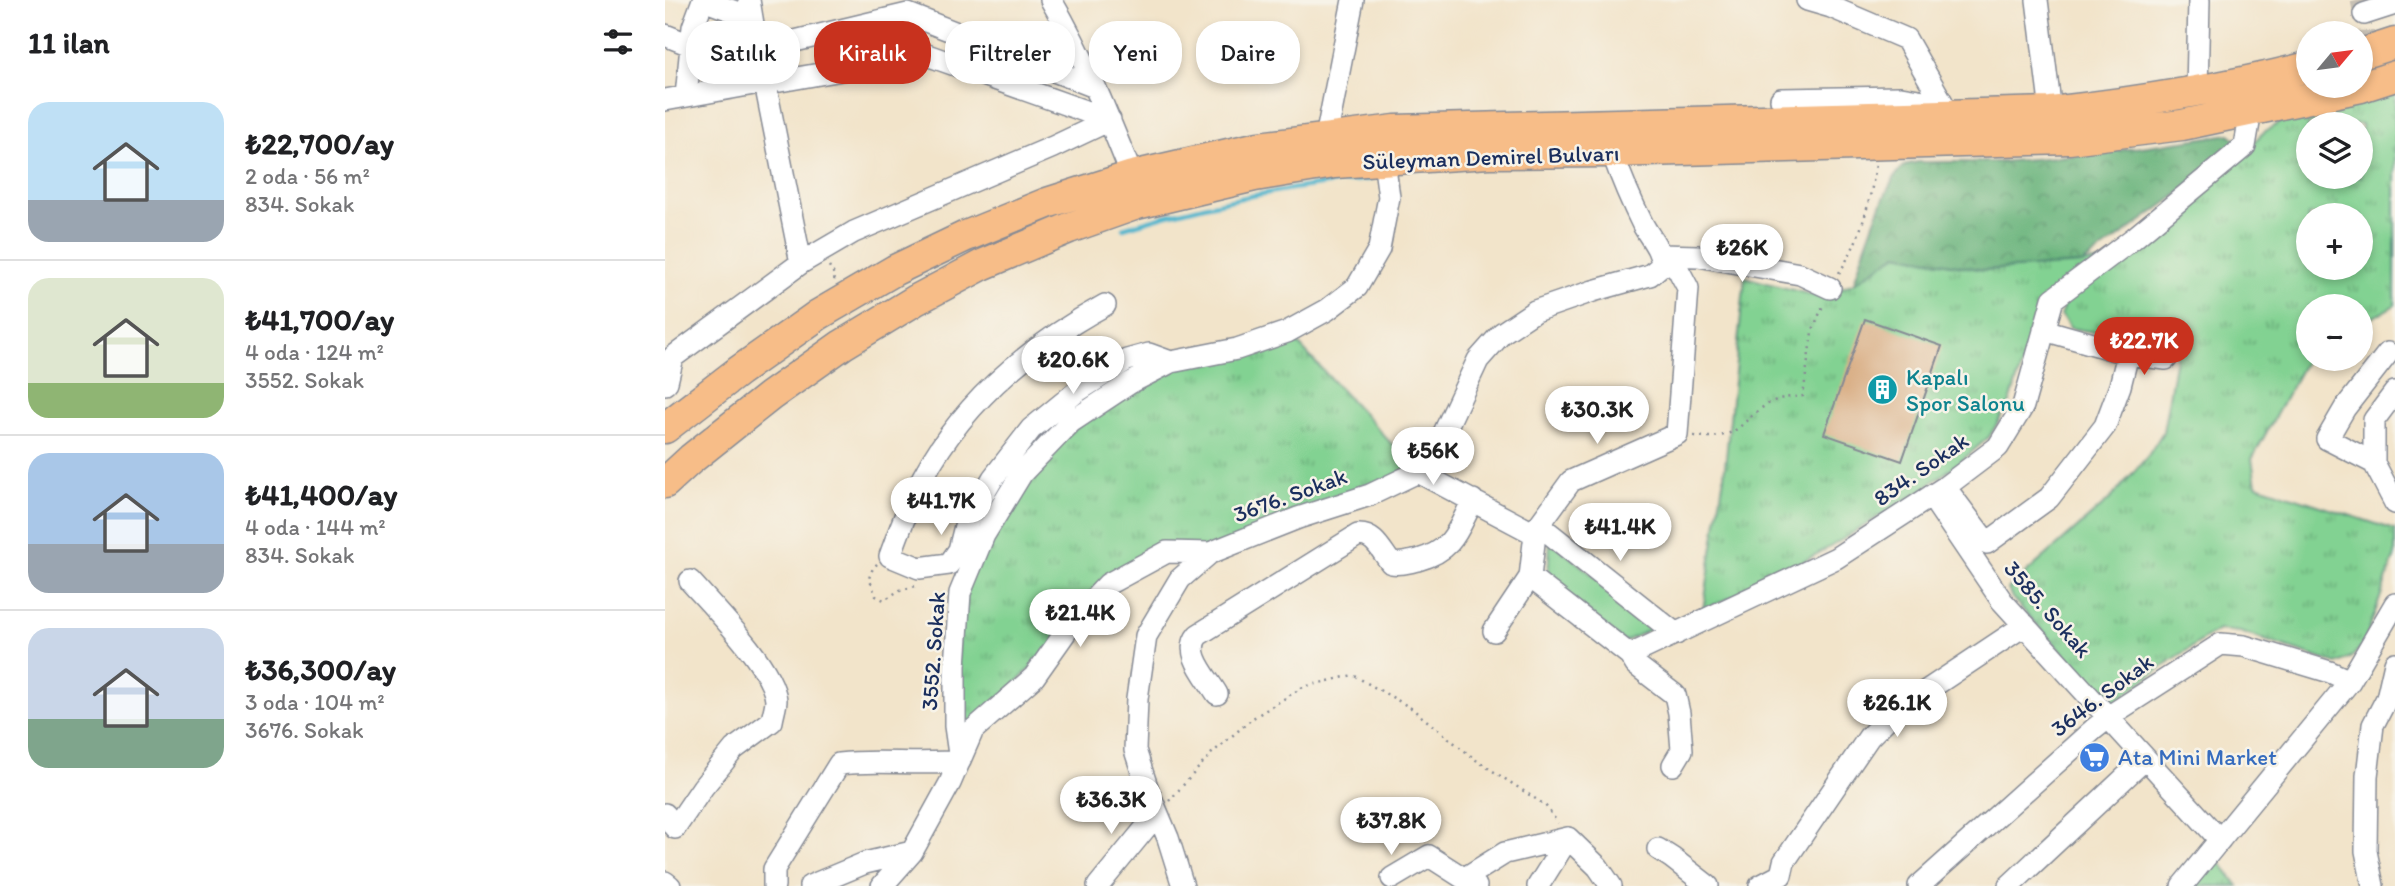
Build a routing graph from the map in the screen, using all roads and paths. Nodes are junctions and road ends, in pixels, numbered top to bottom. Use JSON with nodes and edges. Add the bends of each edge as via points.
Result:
{"nodes":[{"id":1,"x":703,"y":0,"type":"edge"},
{"id":2,"x":1051,"y":0,"type":"edge"},
{"id":3,"x":1353,"y":0,"type":"edge"},
{"id":4,"x":1807,"y":0,"type":"edge"},
{"id":5,"x":2037,"y":0,"type":"edge"},
{"id":6,"x":2199,"y":0,"type":"edge"},
{"id":7,"x":1831,"y":3,"type":"edge"},
{"id":8,"x":2395,"y":4,"type":"edge"},
{"id":9,"x":2365,"y":6,"type":"edge"},
{"id":10,"x":907,"y":7,"type":"edge"},
{"id":11,"x":750,"y":9,"type":"edge"},
{"id":12,"x":695,"y":21,"type":"edge"},
{"id":13,"x":665,"y":35,"type":"edge"},
{"id":14,"x":2395,"y":43,"type":"edge"},
{"id":15,"x":686,"y":44,"type":"edge"},
{"id":16,"x":2373,"y":50,"type":"edge"},
{"id":17,"x":686,"y":62,"type":"edge"},
{"id":18,"x":2296,"y":70,"type":"edge"},
{"id":19,"x":800,"y":74,"type":"edge"},
{"id":20,"x":2395,"y":76,"type":"edge"},
{"id":21,"x":744,"y":84,"type":"edge"},
{"id":22,"x":770,"y":84,"type":"edge"},
{"id":23,"x":1095,"y":87,"type":"junction"},
{"id":24,"x":2197,"y":92,"type":"junction"},
{"id":25,"x":675,"y":98,"type":"edge"},
{"id":26,"x":1781,"y":99,"type":"dead end"},
{"id":27,"x":1946,"y":110,"type":"junction"},
{"id":28,"x":2251,"y":111,"type":"junction"},
{"id":29,"x":2051,"y":112,"type":"junction"},
{"id":30,"x":1109,"y":120,"type":"junction"},
{"id":31,"x":1326,"y":138,"type":"junction"},
{"id":32,"x":1612,"y":152,"type":"junction"},
{"id":33,"x":1877,"y":155,"type":"dead end"},
{"id":34,"x":1384,"y":160,"type":"junction"},
{"id":35,"x":1132,"y":176,"type":"junction"},
{"id":36,"x":1661,"y":255,"type":"junction"},
{"id":37,"x":807,"y":260,"type":"junction"},
{"id":38,"x":1830,"y":288,"type":"junction"},
{"id":39,"x":1105,"y":305,"type":"dead end"},
{"id":40,"x":2043,"y":330,"type":"junction"},
{"id":41,"x":2388,"y":353,"type":"dead end"},
{"id":42,"x":2127,"y":354,"type":"junction"},
{"id":43,"x":2165,"y":359,"type":"dead end"},
{"id":44,"x":1171,"y":362,"type":"junction"},
{"id":45,"x":665,"y":384,"type":"edge"},
{"id":46,"x":2395,"y":392,"type":"edge"},
{"id":47,"x":665,"y":428,"type":"edge"},
{"id":48,"x":1677,"y":434,"type":"junction"},
{"id":49,"x":2375,"y":463,"type":"junction"},
{"id":50,"x":1419,"y":472,"type":"junction"},
{"id":51,"x":665,"y":482,"type":"edge"},
{"id":52,"x":1938,"y":492,"type":"junction"},
{"id":53,"x":1472,"y":500,"type":"junction"},
{"id":54,"x":2395,"y":503,"type":"edge"},
{"id":55,"x":1537,"y":529,"type":"junction"},
{"id":56,"x":1186,"y":562,"type":"junction"},
{"id":57,"x":1529,"y":577,"type":"junction"},
{"id":58,"x":691,"y":581,"type":"dead end"},
{"id":59,"x":2395,"y":604,"type":"edge"},
{"id":60,"x":2025,"y":625,"type":"junction"},
{"id":61,"x":1494,"y":631,"type":"dead end"},
{"id":62,"x":1676,"y":634,"type":"junction"},
{"id":63,"x":1630,"y":655,"type":"junction"},
{"id":64,"x":2395,"y":663,"type":"edge"},
{"id":65,"x":2350,"y":681,"type":"junction"},
{"id":66,"x":1217,"y":694,"type":"dead end"},
{"id":67,"x":2387,"y":711,"type":"edge"},
{"id":68,"x":2108,"y":718,"type":"junction"},
{"id":69,"x":2145,"y":759,"type":"junction"},
{"id":70,"x":960,"y":761,"type":"junction"},
{"id":71,"x":1673,"y":765,"type":"dead end"},
{"id":72,"x":665,"y":814,"type":"edge"},
{"id":73,"x":1157,"y":814,"type":"junction"},
{"id":74,"x":1568,"y":838,"type":"junction"},
{"id":75,"x":2220,"y":840,"type":"junction"},
{"id":76,"x":1658,"y":849,"type":"dead end"},
{"id":77,"x":912,"y":852,"type":"junction"},
{"id":78,"x":1788,"y":881,"type":"edge"},
{"id":79,"x":665,"y":882,"type":"edge"},
{"id":80,"x":1470,"y":882,"type":"edge"},
{"id":81,"x":1395,"y":883,"type":"edge"},
{"id":82,"x":670,"y":886,"type":"edge"},
{"id":83,"x":774,"y":886,"type":"edge"},
{"id":84,"x":810,"y":886,"type":"edge"},
{"id":85,"x":882,"y":886,"type":"edge"},
{"id":86,"x":1098,"y":886,"type":"edge"},
{"id":87,"x":1183,"y":886,"type":"edge"},
{"id":88,"x":1538,"y":886,"type":"edge"},
{"id":89,"x":1611,"y":886,"type":"edge"},
{"id":90,"x":1708,"y":886,"type":"edge"},
{"id":91,"x":1760,"y":886,"type":"edge"},
{"id":92,"x":1919,"y":886,"type":"edge"},
{"id":93,"x":2009,"y":886,"type":"edge"},
{"id":94,"x":2182,"y":886,"type":"edge"},
{"id":95,"x":2373,"y":886,"type":"edge"}],
"edges":[{"from":1,"to":11,"type":"street"},
{"from":1,"to":12,"type":"street"},
{"from":2,"to":23,"type":"street"},
{"from":3,"to":31,"type":"street"},
{"from":4,"to":7,"type":"street"},
{"from":5,"to":29,"type":"street"},
{"from":6,"to":24,"type":"street"},
{"from":7,"to":27,"type":"street","via":[[1906,39]]},
{"from":8,"to":9,"type":"street"},
{"from":10,"to":11,"type":"street","via":[[778,45],[754,30]]},
{"from":10,"to":23,"type":"street"},
{"from":13,"to":15,"type":"street"},
{"from":14,"to":16,"type":"highway"},
{"from":17,"to":25,"type":"street"},
{"from":18,"to":24,"type":"highway","name":"Süleyman Demirel Bulvarı"},
{"from":19,"to":30,"type":"street","via":[[927,55]]},
{"from":20,"to":28,"type":"highway","name":"Süleyman Demirel Bulvarı"},
{"from":21,"to":25,"type":"street"},
{"from":22,"to":37,"type":"street"},
{"from":23,"to":30,"type":"street"},
{"from":24,"to":29,"type":"highway","name":"Süleyman Demirel Bulvarı"},
{"from":26,"to":27,"type":"street","via":[[1901,97]]},
{"from":27,"to":29,"type":"highway","name":"Süleyman Demirel Bulvarı"},
{"from":27,"to":31,"type":"highway","name":"Süleyman Demirel Bulvarı","via":[[1395,130]]},
{"from":28,"to":32,"type":"highway","name":"Süleyman Demirel Bulvarı","via":[[2182,125],[2069,138]]},
{"from":28,"to":40,"type":"street","name":"834. Sokak","via":[[2245,146],[2053,299]]},
{"from":30,"to":35,"type":"street"},
{"from":30,"to":37,"type":"street","via":[[854,232]]},
{"from":31,"to":35,"type":"highway","name":"Süleyman Demirel Bulvarı","via":[[1258,146]]},
{"from":32,"to":34,"type":"highway","name":"Süleyman Demirel Bulvarı"},
{"from":32,"to":36,"type":"street"},
{"from":33,"to":38,"type":"path","via":[[1860,234]]},
{"from":34,"to":44,"type":"street","name":"3552. Sokak","via":[[1389,197],[1379,249],[1357,287],[1287,332],[1237,349]]},
{"from":34,"to":51,"type":"highway","name":"Süleyman Demirel Bulvarı","via":[[1255,176],[1137,204],[982,265],[842,345],[760,404]]},
{"from":35,"to":47,"type":"highway","name":"Süleyman Demirel Bulvarı","via":[[1047,203],[895,270],[818,315]]},
{"from":36,"to":38,"type":"street","via":[[1698,256],[1800,274]]},
{"from":36,"to":48,"type":"street","via":[[1679,271],[1688,288]]},
{"from":36,"to":50,"type":"street","name":"3676. Sokak","via":[[1663,265],[1650,275],[1535,311],[1502,333],[1478,360],[1435,452]]},
{"from":37,"to":45,"type":"street","via":[[673,357]]},
{"from":38,"to":48,"type":"path","via":[[1812,332],[1803,396],[1778,399],[1735,433],[1709,438]]},
{"from":39,"to":44,"type":"street","via":[[1036,348],[979,400],[916,489],[890,556],[919,568],[949,564],[993,478],[1031,429],[1075,393],[1127,360],[1149,354]]},
{"from":40,"to":42,"type":"street"},
{"from":40,"to":52,"type":"street","name":"834. Sokak","via":[[2023,406],[1999,447]]},
{"from":41,"to":49,"type":"street","via":[[2327,439]]},
{"from":42,"to":43,"type":"street"},
{"from":42,"to":52,"type":"street","via":[[2105,426],[2049,498],[1987,543]]},
{"from":44,"to":70,"type":"street","name":"3552. Sokak","via":[[1071,422],[1022,474],[984,535],[960,593],[955,666]]},
{"from":46,"to":49,"type":"street","via":[[2374,420]]},
{"from":48,"to":55,"type":"street","via":[[1571,481]]},
{"from":49,"to":54,"type":"street"},
{"from":50,"to":53,"type":"street"},
{"from":50,"to":56,"type":"street","name":"3676. Sokak","via":[[1370,495]]},
{"from":52,"to":60,"type":"street","name":"3585. Sokak","via":[[2001,601]]},
{"from":52,"to":62,"type":"street","name":"834. Sokak","via":[[1836,558]]},
{"from":53,"to":55,"type":"street"},
{"from":53,"to":66,"type":"street","via":[[1450,542],[1434,555],[1400,565],[1391,563],[1374,539],[1358,535],[1198,635],[1192,650]]},
{"from":55,"to":57,"type":"street"},
{"from":55,"to":62,"type":"street"},
{"from":56,"to":70,"type":"street","via":[[1167,552],[1108,584],[1075,619],[1034,677],[973,730]]},
{"from":56,"to":73,"type":"street","name":"3676. Sokak","via":[[1146,636],[1137,699],[1135,750]]},
{"from":57,"to":61,"type":"street"},
{"from":57,"to":63,"type":"street"},
{"from":58,"to":72,"type":"street","via":[[755,658],[771,681],[776,701],[772,721],[734,750],[675,828]]},
{"from":59,"to":65,"type":"street"},
{"from":60,"to":68,"type":"street","name":"3585. Sokak"},
{"from":60,"to":78,"type":"street","via":[[1893,713],[1869,737],[1783,862]]},
{"from":62,"to":63,"type":"street","name":"834. Sokak"},
{"from":63,"to":71,"type":"street","via":[[1675,695],[1682,750]]},
{"from":64,"to":67,"type":"street"},
{"from":65,"to":68,"type":"street","name":"3646. Sokak","via":[[2244,646],[2221,644]]},
{"from":65,"to":75,"type":"street"},
{"from":67,"to":95,"type":"street","via":[[2373,725],[2367,776],[2366,851]]},
{"from":68,"to":69,"type":"street","name":"3585. Sokak"},
{"from":68,"to":92,"type":"street","name":"3646. Sokak"},
{"from":69,"to":75,"type":"street","name":"3585. Sokak"},
{"from":69,"to":93,"type":"street"},
{"from":70,"to":77,"type":"street"},
{"from":70,"to":83,"type":"street","via":[[839,764],[773,869]]},
{"from":73,"to":74,"type":"path","via":[[1210,754],[1253,719],[1303,687],[1353,675],[1411,708],[1476,760],[1545,806]]},
{"from":73,"to":86,"type":"street"},
{"from":73,"to":87,"type":"street","name":"3676. Sokak"},
{"from":74,"to":80,"type":"street","via":[[1505,853]]},
{"from":74,"to":88,"type":"street"},
{"from":74,"to":89,"type":"street"},
{"from":75,"to":94,"type":"street"},
{"from":76,"to":90,"type":"street"},
{"from":77,"to":84,"type":"street","via":[[865,863]]},
{"from":77,"to":85,"type":"street"},
{"from":78,"to":91,"type":"street"},
{"from":79,"to":82,"type":"street"},
{"from":80,"to":81,"type":"street","via":[[1429,856]]}]}
